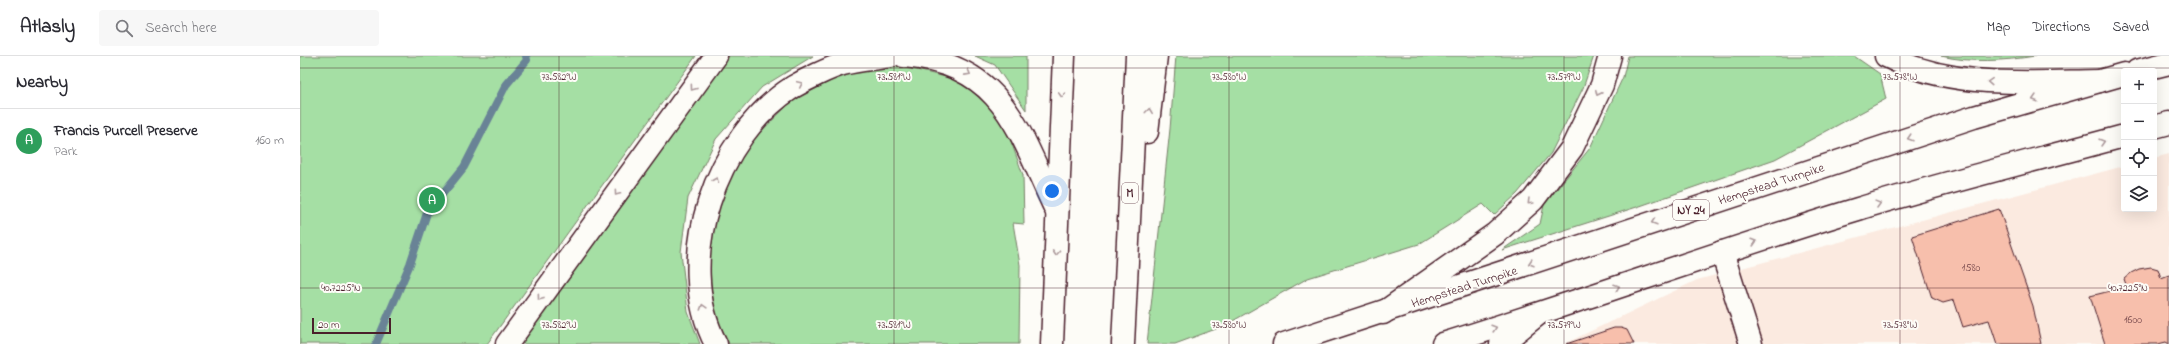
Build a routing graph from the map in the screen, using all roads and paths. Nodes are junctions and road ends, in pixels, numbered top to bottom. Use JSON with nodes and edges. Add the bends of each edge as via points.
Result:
{"nodes":[{"id":1,"x":716,"y":56,"type":"edge"},
{"id":2,"x":890,"y":56,"type":"edge"},
{"id":3,"x":904,"y":56,"type":"edge"},
{"id":4,"x":1064,"y":56,"type":"edge"},
{"id":5,"x":1137,"y":56,"type":"edge"},
{"id":6,"x":1156,"y":56,"type":"edge"},
{"id":7,"x":1610,"y":56,"type":"edge"},
{"id":8,"x":1886,"y":56,"type":"edge"},
{"id":9,"x":2169,"y":63,"type":"edge"},
{"id":10,"x":2149,"y":68,"type":"edge"},
{"id":11,"x":2121,"y":75,"type":"edge"},
{"id":12,"x":2099,"y":81,"type":"junction"},
{"id":13,"x":2169,"y":123,"type":"edge"},
{"id":14,"x":2157,"y":126,"type":"edge"},
{"id":15,"x":2121,"y":137,"type":"edge"},
{"id":16,"x":1058,"y":214,"type":"junction"},
{"id":17,"x":1722,"y":252,"type":"junction"},
{"id":18,"x":1383,"y":313,"type":"junction"},
{"id":19,"x":1537,"y":315,"type":"junction"},
{"id":20,"x":1123,"y":337,"type":"edge"},
{"id":21,"x":507,"y":344,"type":"edge"},
{"id":22,"x":716,"y":344,"type":"edge"},
{"id":23,"x":1052,"y":344,"type":"edge"},
{"id":24,"x":1284,"y":344,"type":"edge"},
{"id":25,"x":1443,"y":344,"type":"edge"},
{"id":26,"x":1501,"y":344,"type":"edge"},
{"id":27,"x":1751,"y":344,"type":"edge"}],
"edges":[{"from":1,"to":21,"type":"main road","one_way":true},
{"from":22,"to":2,"type":"main road","one_way":true,"via":[[701,301],[698,256],[709,197],[724,163],[754,120],[793,87],[842,64]]},
{"from":3,"to":16,"type":"main road","one_way":true,"via":[[929,58],[950,64],[973,76],[994,93],[1016,124]]},
{"from":4,"to":16,"type":"main road","one_way":true},
{"from":5,"to":20,"type":"main road","number":"M"},
{"from":20,"to":6,"type":"main road","one_way":true},
{"from":7,"to":18,"type":"main road","one_way":true,"via":[[1602,85],[1572,148],[1533,200],[1495,234]]},
{"from":12,"to":8,"type":"main road","one_way":true,"via":[[1976,81],[1922,71]]},
{"from":9,"to":10,"type":"main road"},
{"from":11,"to":12,"type":"main road","name":"Hempstead Turnpike","number":"NY 24"},
{"from":12,"to":18,"type":"main road","name":"Hempstead Turnpike","number":"NY 24","one_way":true,"via":[[1974,117]]},
{"from":13,"to":14,"type":"main road"},
{"from":17,"to":15,"type":"main road","one_way":true,"via":[[1860,209]]},
{"from":16,"to":23,"type":"main road","one_way":true},
{"from":19,"to":17,"type":"main road","one_way":true},
{"from":17,"to":27,"type":"main road"},
{"from":18,"to":24,"type":"main road","name":"Hempstead Turnpike","number":"NY 24"},
{"from":25,"to":19,"type":"main road","one_way":true},
{"from":19,"to":26,"type":"main road"}]}
